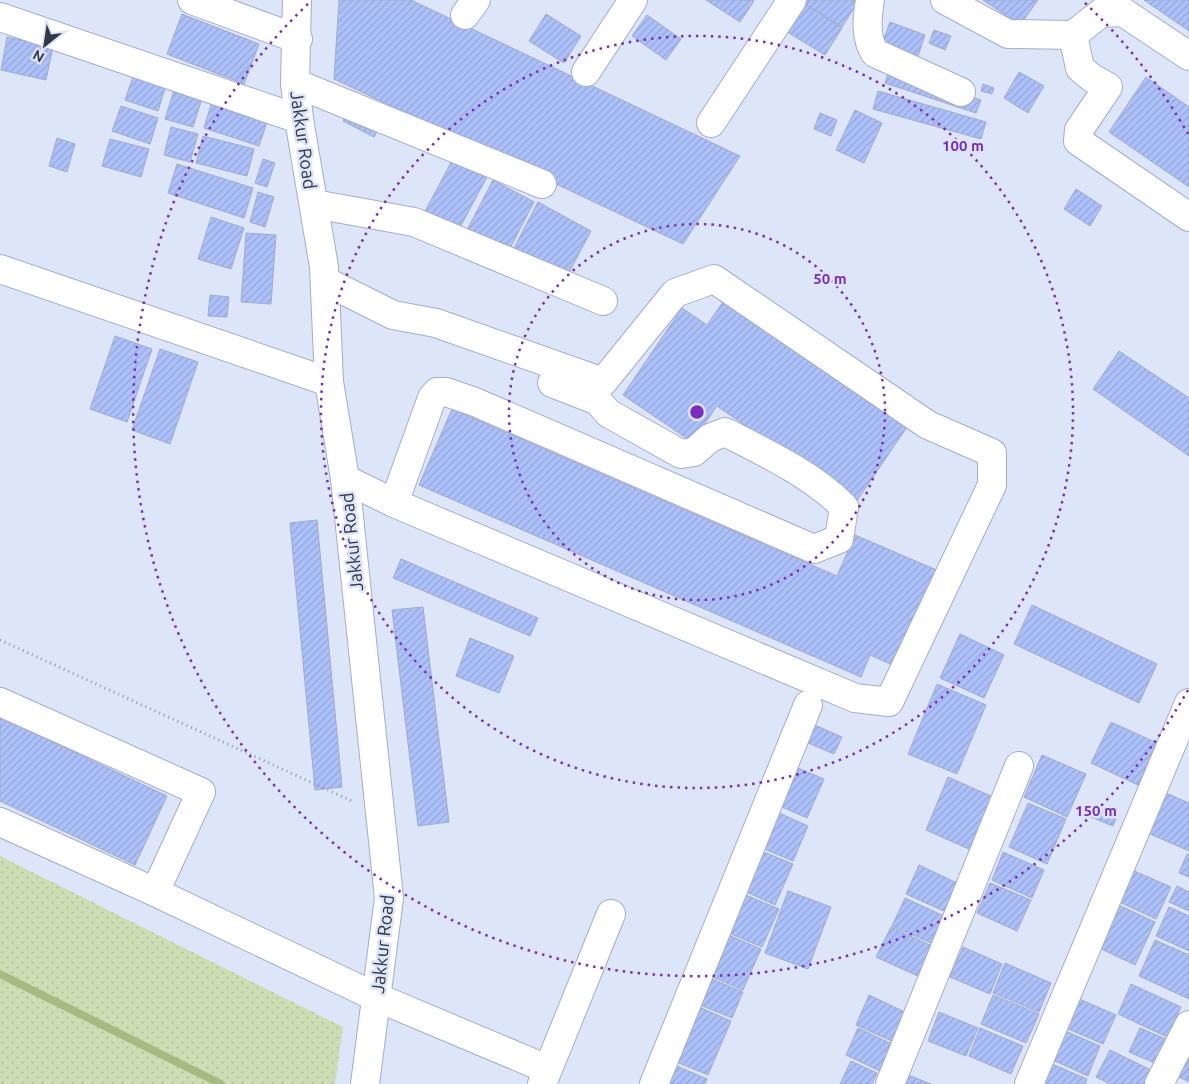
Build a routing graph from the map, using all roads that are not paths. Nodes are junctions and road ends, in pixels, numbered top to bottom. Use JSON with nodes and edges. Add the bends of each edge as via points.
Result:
{"nodes":[{"id":1,"x":192,"y":0,"type":"edge"},
{"id":2,"x":298,"y":0,"type":"edge"},
{"id":3,"x":633,"y":0,"type":"edge"},
{"id":4,"x":792,"y":0,"type":"edge"},
{"id":5,"x":870,"y":0,"type":"edge"},
{"id":6,"x":945,"y":0,"type":"edge"},
{"id":7,"x":0,"y":17,"type":"edge"},
{"id":8,"x":1073,"y":35,"type":"junction"},
{"id":9,"x":298,"y":39,"type":"junction"},
{"id":10,"x":1189,"y":56,"type":"edge"},
{"id":11,"x":586,"y":72,"type":"dead end"},
{"id":12,"x":296,"y":83,"type":"junction"},
{"id":13,"x":961,"y":92,"type":"dead end"},
{"id":14,"x":299,"y":119,"type":"junction"},
{"id":15,"x":711,"y":123,"type":"dead end"},
{"id":16,"x":542,"y":184,"type":"dead end"},
{"id":17,"x":314,"y":204,"type":"junction"},
{"id":18,"x":1189,"y":217,"type":"edge"},
{"id":19,"x":0,"y":268,"type":"edge"},
{"id":20,"x":325,"y":282,"type":"junction"},
{"id":21,"x":603,"y":302,"type":"dead end"},
{"id":22,"x":393,"y":315,"type":"junction"},
{"id":23,"x":329,"y":382,"type":"junction"},
{"id":24,"x":345,"y":479,"type":"junction"},
{"id":25,"x":394,"y":503,"type":"junction"},
{"id":26,"x":0,"y":702,"type":"edge"},
{"id":27,"x":1189,"y":704,"type":"edge"},
{"id":28,"x":808,"y":705,"type":"dead end"},
{"id":29,"x":1019,"y":766,"type":"dead end"},
{"id":30,"x":0,"y":822,"type":"edge"},
{"id":31,"x":156,"y":892,"type":"junction"},
{"id":32,"x":611,"y":914,"type":"dead end"},
{"id":33,"x":376,"y":997,"type":"junction"},
{"id":34,"x":1189,"y":1025,"type":"edge"},
{"id":35,"x":545,"y":1077,"type":"edge"},
{"id":36,"x":365,"y":1084,"type":"edge"},
{"id":37,"x":654,"y":1084,"type":"edge"},
{"id":38,"x":890,"y":1084,"type":"edge"},
{"id":39,"x":1029,"y":1084,"type":"edge"},
{"id":40,"x":1159,"y":1084,"type":"edge"}],
"edges":[{"from":1,"to":9,"type":"street"},
{"from":2,"to":9,"type":"street","name":"Jakkur Road"},
{"from":3,"to":11,"type":"street"},
{"from":4,"to":15,"type":"street"},
{"from":5,"to":13,"type":"street","via":[[867,14],[869,44],[875,53]]},
{"from":6,"to":8,"type":"street","via":[[1008,34]]},
{"from":7,"to":14,"type":"street"},
{"from":8,"to":10,"type":"street","via":[[1101,13],[1123,12]]},
{"from":8,"to":18,"type":"street","via":[[1080,68],[1108,87],[1079,130],[1078,141]]},
{"from":9,"to":12,"type":"street","name":"Jakkur Road"},
{"from":12,"to":14,"type":"street","name":"Jakkur Road"},
{"from":12,"to":16,"type":"street"},
{"from":14,"to":17,"type":"street","name":"Jakkur Road"},
{"from":17,"to":20,"type":"street","name":"Jakkur Road"},
{"from":17,"to":21,"type":"street","via":[[414,222]]},
{"from":19,"to":23,"type":"street"},
{"from":20,"to":22,"type":"street"},
{"from":20,"to":23,"type":"street","name":"Jakkur Road"},
{"from":22,"to":25,"type":"street","via":[[439,338],[598,401],[608,413],[681,454],[694,452],[710,438],[725,432],[828,491],[844,507],[839,539],[814,549],[446,392],[438,392],[432,398]]},
{"from":22,"to":25,"type":"street","via":[[436,323],[603,382],[675,293],[714,279],[928,425],[992,453],[992,485],[888,702],[855,698]]},
{"from":23,"to":24,"type":"street","name":"Jakkur Road"},
{"from":24,"to":25,"type":"street"},
{"from":24,"to":33,"type":"street","name":"Jakkur Road","via":[[389,898]]},
{"from":26,"to":31,"type":"street","via":[[201,792]]},
{"from":27,"to":39,"type":"street"},
{"from":28,"to":37,"type":"street"},
{"from":29,"to":38,"type":"street"},
{"from":30,"to":31,"type":"street"},
{"from":31,"to":33,"type":"street"},
{"from":32,"to":35,"type":"street"},
{"from":33,"to":35,"type":"street"},
{"from":33,"to":36,"type":"street","name":"Jakkur Road"},
{"from":34,"to":40,"type":"street"}]}
